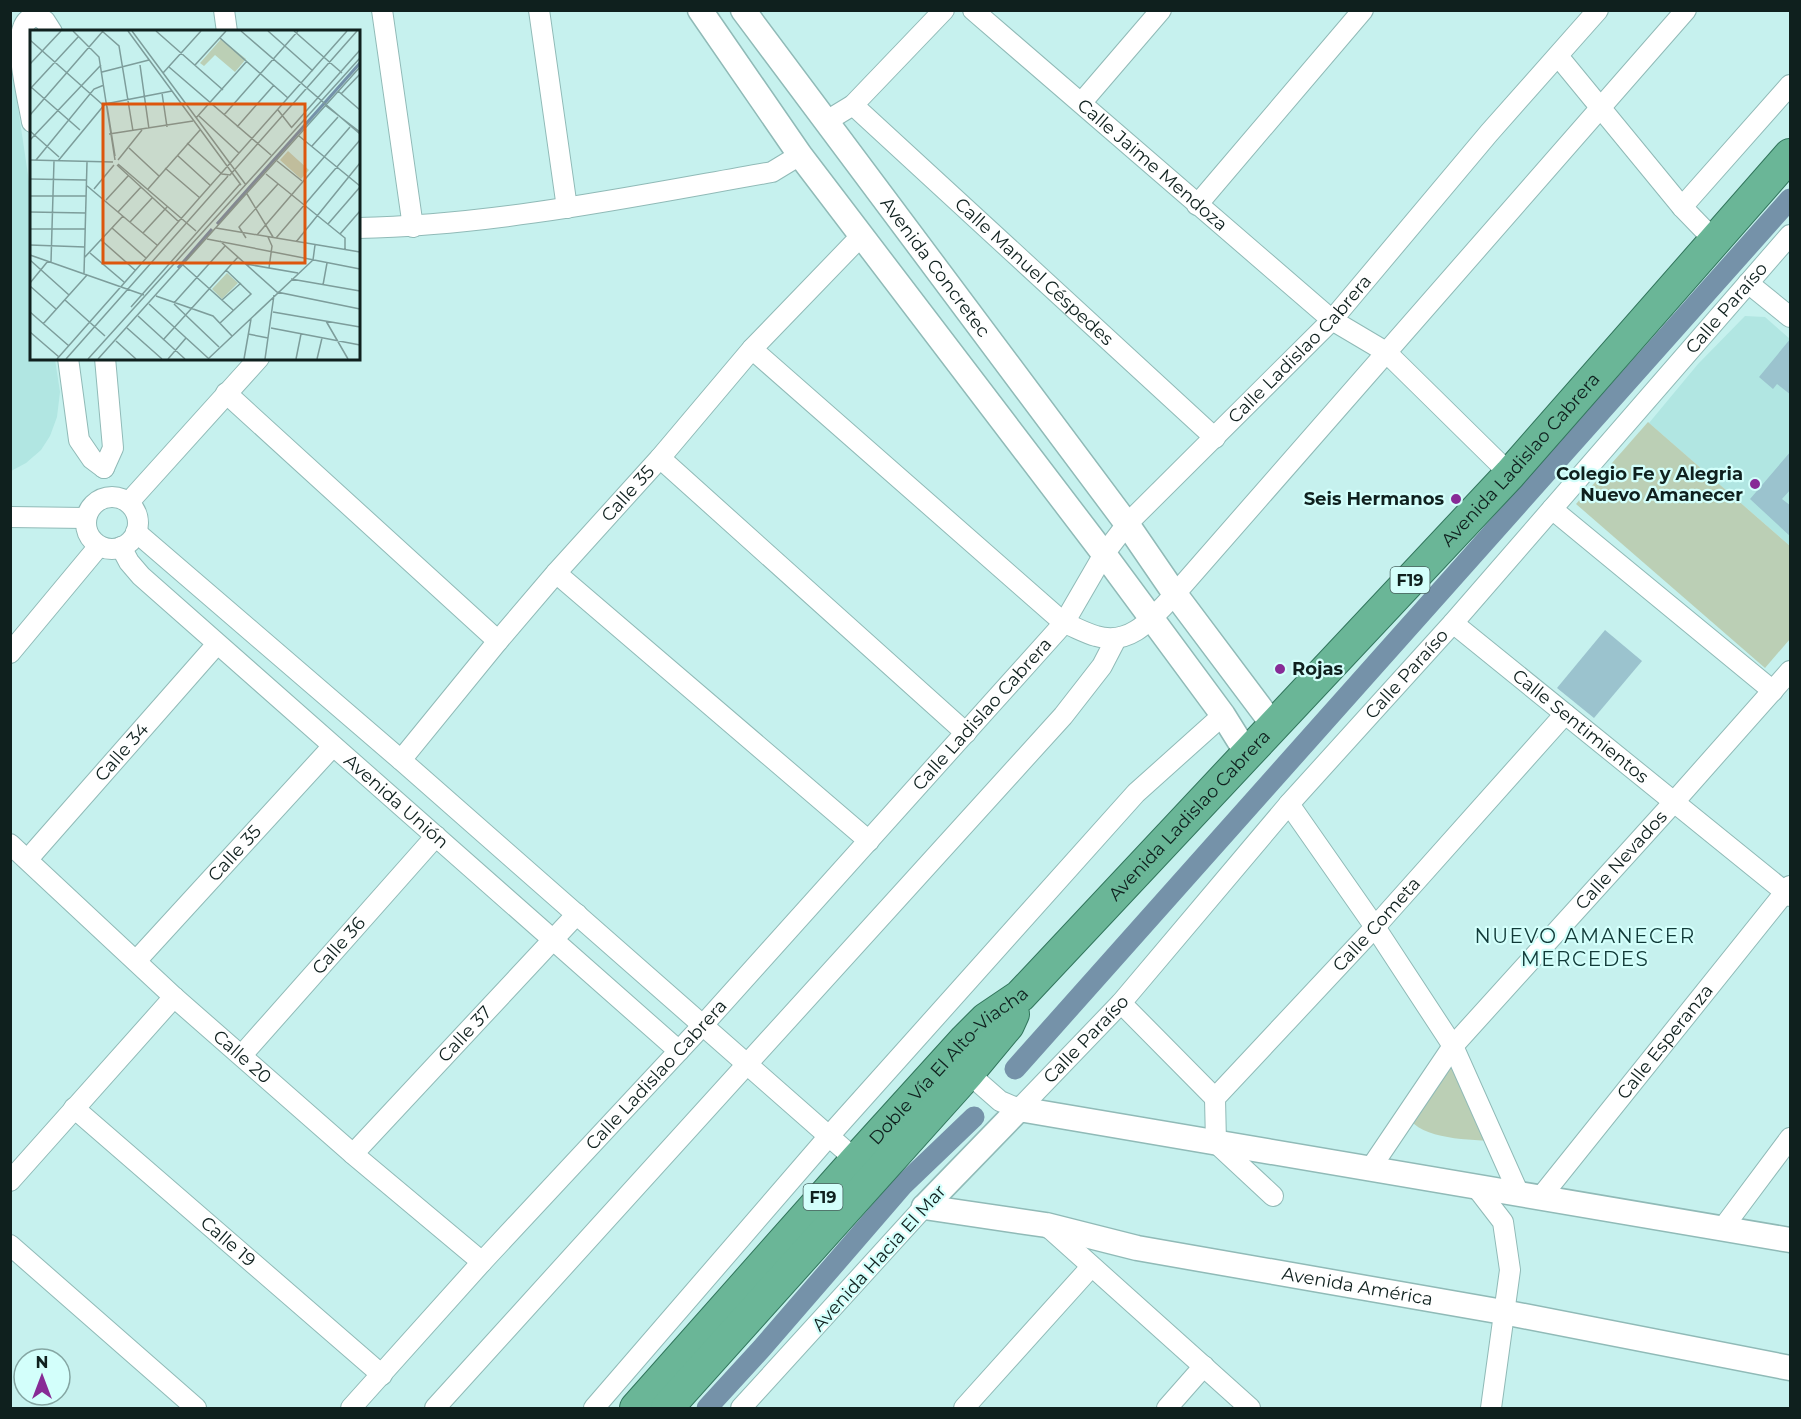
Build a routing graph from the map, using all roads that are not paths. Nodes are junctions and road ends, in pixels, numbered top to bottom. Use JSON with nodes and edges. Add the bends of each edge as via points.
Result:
{"nodes":[{"id":1,"x":224,"y":10,"type":"edge"},
{"id":2,"x":382,"y":10,"type":"edge"},
{"id":3,"x":539,"y":10,"type":"edge"},
{"id":4,"x":700,"y":10,"type":"edge"},
{"id":5,"x":743,"y":10,"type":"edge"},
{"id":6,"x":944,"y":10,"type":"edge"},
{"id":7,"x":973,"y":10,"type":"edge"},
{"id":8,"x":1161,"y":10,"type":"edge"},
{"id":9,"x":1363,"y":10,"type":"edge"},
{"id":10,"x":1598,"y":10,"type":"edge"},
{"id":11,"x":1686,"y":10,"type":"edge"},
{"id":12,"x":35,"y":13,"type":"edge"},
{"id":13,"x":51,"y":30,"type":"edge"},
{"id":14,"x":227,"y":30,"type":"edge"},
{"id":15,"x":1558,"y":57,"type":"junction"},
{"id":16,"x":1791,"y":85,"type":"edge"},
{"id":17,"x":1082,"y":102,"type":"junction"},
{"id":18,"x":853,"y":105,"type":"junction"},
{"id":19,"x":1600,"y":108,"type":"junction"},
{"id":20,"x":30,"y":109,"type":"edge"},
{"id":21,"x":825,"y":122,"type":"junction"},
{"id":22,"x":800,"y":155,"type":"junction"},
{"id":23,"x":1791,"y":155,"type":"edge"},
{"id":24,"x":1197,"y":205,"type":"junction"},
{"id":25,"x":1682,"y":207,"type":"junction"},
{"id":26,"x":567,"y":208,"type":"junction"},
{"id":27,"x":413,"y":227,"type":"junction"},
{"id":28,"x":360,"y":228,"type":"edge"},
{"id":29,"x":862,"y":235,"type":"junction"},
{"id":30,"x":1791,"y":235,"type":"edge"},
{"id":31,"x":1714,"y":240,"type":"junction"},
{"id":32,"x":1748,"y":283,"type":"junction"},
{"id":33,"x":1791,"y":317,"type":"edge"},
{"id":34,"x":1332,"y":320,"type":"junction"},
{"id":35,"x":752,"y":350,"type":"junction"},
{"id":36,"x":1386,"y":352,"type":"junction"},
{"id":37,"x":68,"y":360,"type":"edge"},
{"id":38,"x":105,"y":360,"type":"edge"},
{"id":39,"x":257,"y":360,"type":"edge"},
{"id":40,"x":226,"y":393,"type":"junction"},
{"id":41,"x":1215,"y":438,"type":"junction"},
{"id":42,"x":660,"y":458,"type":"junction"},
{"id":43,"x":104,"y":468,"type":"junction"},
{"id":44,"x":1510,"y":474,"type":"junction"},
{"id":45,"x":107,"y":496,"type":"junction"},
{"id":46,"x":129,"y":502,"type":"junction"},
{"id":47,"x":1552,"y":509,"type":"junction"},
{"id":48,"x":10,"y":518,"type":"edge"},
{"id":49,"x":85,"y":518,"type":"junction"},
{"id":50,"x":1127,"y":524,"type":"junction"},
{"id":51,"x":136,"y":532,"type":"junction"},
{"id":52,"x":99,"y":546,"type":"junction"},
{"id":53,"x":121,"y":547,"type":"junction"},
{"id":54,"x":1104,"y":554,"type":"junction"},
{"id":55,"x":556,"y":573,"type":"junction"},
{"id":56,"x":1174,"y":594,"type":"junction"},
{"id":57,"x":1151,"y":620,"type":"junction"},
{"id":58,"x":1064,"y":623,"type":"junction"},
{"id":59,"x":1453,"y":623,"type":"junction"},
{"id":60,"x":1116,"y":639,"type":"junction"},
{"id":61,"x":498,"y":641,"type":"junction"},
{"id":62,"x":217,"y":644,"type":"junction"},
{"id":63,"x":10,"y":653,"type":"edge"},
{"id":64,"x":1791,"y":670,"type":"edge"},
{"id":65,"x":1773,"y":691,"type":"junction"},
{"id":66,"x":1565,"y":714,"type":"junction"},
{"id":67,"x":1223,"y":716,"type":"junction"},
{"id":68,"x":1274,"y":726,"type":"junction"},
{"id":69,"x":966,"y":733,"type":"junction"},
{"id":70,"x":333,"y":746,"type":"junction"},
{"id":71,"x":1248,"y":755,"type":"junction"},
{"id":72,"x":401,"y":760,"type":"junction"},
{"id":73,"x":1674,"y":802,"type":"junction"},
{"id":74,"x":1289,"y":804,"type":"junction"},
{"id":75,"x":436,"y":836,"type":"junction"},
{"id":76,"x":869,"y":841,"type":"junction"},
{"id":77,"x":10,"y":844,"type":"edge"},
{"id":78,"x":28,"y":859,"type":"junction"},
{"id":79,"x":1789,"y":892,"type":"edge"},
{"id":80,"x":577,"y":914,"type":"junction"},
{"id":81,"x":1375,"y":927,"type":"junction"},
{"id":82,"x":552,"y":939,"type":"junction"},
{"id":83,"x":136,"y":961,"type":"junction"},
{"id":84,"x":1020,"y":996,"type":"junction"},
{"id":85,"x":174,"y":997,"type":"junction"},
{"id":86,"x":1121,"y":1003,"type":"junction"},
{"id":87,"x":703,"y":1025,"type":"junction"},
{"id":88,"x":1453,"y":1046,"type":"junction"},
{"id":89,"x":679,"y":1051,"type":"junction"},
{"id":90,"x":242,"y":1055,"type":"junction"},
{"id":91,"x":747,"y":1064,"type":"junction"},
{"id":92,"x":975,"y":1080,"type":"junction"},
{"id":93,"x":1215,"y":1098,"type":"junction"},
{"id":94,"x":1009,"y":1105,"type":"junction"},
{"id":95,"x":74,"y":1108,"type":"junction"},
{"id":96,"x":829,"y":1136,"type":"junction"},
{"id":97,"x":1791,"y":1138,"type":"edge"},
{"id":98,"x":1216,"y":1143,"type":"junction"},
{"id":99,"x":353,"y":1154,"type":"junction"},
{"id":100,"x":856,"y":1160,"type":"junction"},
{"id":101,"x":1370,"y":1169,"type":"junction"},
{"id":102,"x":10,"y":1181,"type":"edge"},
{"id":103,"x":1476,"y":1187,"type":"junction"},
{"id":104,"x":1273,"y":1196,"type":"dead end"},
{"id":105,"x":1530,"y":1196,"type":"junction"},
{"id":106,"x":924,"y":1207,"type":"junction"},
{"id":107,"x":1046,"y":1225,"type":"junction"},
{"id":108,"x":1722,"y":1228,"type":"junction"},
{"id":109,"x":1791,"y":1240,"type":"edge"},
{"id":110,"x":10,"y":1245,"type":"edge"},
{"id":111,"x":482,"y":1262,"type":"junction"},
{"id":112,"x":1090,"y":1267,"type":"junction"},
{"id":113,"x":1503,"y":1312,"type":"junction"},
{"id":114,"x":1204,"y":1366,"type":"junction"},
{"id":115,"x":1791,"y":1368,"type":"edge"},
{"id":116,"x":382,"y":1375,"type":"junction"},
{"id":117,"x":672,"y":1407,"type":"edge"},
{"id":118,"x":196,"y":1408,"type":"edge"},
{"id":119,"x":351,"y":1408,"type":"edge"},
{"id":120,"x":435,"y":1408,"type":"edge"},
{"id":121,"x":594,"y":1408,"type":"edge"},
{"id":122,"x":636,"y":1408,"type":"edge"},
{"id":123,"x":741,"y":1408,"type":"edge"},
{"id":124,"x":964,"y":1408,"type":"edge"},
{"id":125,"x":1167,"y":1408,"type":"edge"},
{"id":126,"x":1250,"y":1408,"type":"edge"},
{"id":127,"x":1491,"y":1408,"type":"edge"}],
"edges":[{"from":1,"to":14,"type":"street"},
{"from":2,"to":27,"type":"street"},
{"from":3,"to":26,"type":"street"},
{"from":4,"to":22,"type":"street"},
{"from":5,"to":21,"type":"street","name":"Avenida Concretec"},
{"from":6,"to":18,"type":"street"},
{"from":7,"to":17,"type":"street","name":"Calle Jaime Mendoza"},
{"from":8,"to":17,"type":"street"},
{"from":9,"to":24,"type":"street"},
{"from":10,"to":15,"type":"street","name":"Calle Ladislao Cabrera"},
{"from":11,"to":19,"type":"street"},
{"from":12,"to":13,"type":"street"},
{"from":12,"to":20,"type":"street","via":[[23,25],[20,35]]},
{"from":15,"to":19,"type":"street"},
{"from":15,"to":34,"type":"street","name":"Calle Ladislao Cabrera"},
{"from":16,"to":25,"type":"street"},
{"from":17,"to":24,"type":"street","name":"Calle Jaime Mendoza"},
{"from":18,"to":21,"type":"street"},
{"from":18,"to":41,"type":"street","name":"Calle Manuel Céspedes"},
{"from":19,"to":25,"type":"street"},
{"from":19,"to":36,"type":"street"},
{"from":21,"to":50,"type":"street","name":"Avenida Concretec"},
{"from":22,"to":26,"type":"street","via":[[772,172]]},
{"from":22,"to":29,"type":"street"},
{"from":23,"to":31,"type":"highway","name":"Avenida Ladislao Cabrera","number":"F19"},
{"from":24,"to":34,"type":"street","name":"Calle Jaime Mendoza"},
{"from":25,"to":31,"type":"street"},
{"from":26,"to":27,"type":"street"},
{"from":27,"to":28,"type":"street"},
{"from":29,"to":35,"type":"street","name":"Calle 35"},
{"from":29,"to":54,"type":"street"},
{"from":30,"to":32,"type":"street","name":"Calle Paraíso"},
{"from":31,"to":44,"type":"highway","name":"Avenida Ladislao Cabrera","number":"F19"},
{"from":32,"to":33,"type":"street"},
{"from":32,"to":47,"type":"street","name":"Calle Paraíso"},
{"from":34,"to":36,"type":"street","name":"Calle Jaime Mendoza"},
{"from":34,"to":41,"type":"street","name":"Calle Ladislao Cabrera"},
{"from":35,"to":42,"type":"street","name":"Calle 35"},
{"from":35,"to":58,"type":"street"},
{"from":36,"to":44,"type":"street","name":"Calle Jaime Mendoza"},
{"from":36,"to":56,"type":"street"},
{"from":37,"to":43,"type":"street","via":[[79,440]]},
{"from":38,"to":43,"type":"street","via":[[113,448]]},
{"from":39,"to":40,"type":"street"},
{"from":40,"to":46,"type":"street"},
{"from":40,"to":61,"type":"street"},
{"from":41,"to":50,"type":"street","name":"Calle Ladislao Cabrera"},
{"from":42,"to":55,"type":"street","name":"Calle 35"},
{"from":42,"to":69,"type":"street"},
{"from":43,"to":45,"type":"street"},
{"from":44,"to":68,"type":"highway","name":"Avenida Ladislao Cabrera","number":"F19"},
{"from":45,"to":46,"type":"street"},
{"from":45,"to":49,"type":"street","via":[[93,504]]},
{"from":46,"to":51,"type":"street","via":[[137,516]]},
{"from":47,"to":59,"type":"street","name":"Calle Paraíso"},
{"from":47,"to":65,"type":"street"},
{"from":48,"to":49,"type":"street"},
{"from":49,"to":52,"type":"street","via":[[88,534]]},
{"from":50,"to":54,"type":"street","name":"Calle Ladislao Cabrera"},
{"from":50,"to":56,"type":"street","name":"Avenida Concretec"},
{"from":51,"to":53,"type":"street"},
{"from":51,"to":72,"type":"street"},
{"from":52,"to":53,"type":"street"},
{"from":52,"to":63,"type":"street"},
{"from":53,"to":62,"type":"street","name":"Avenida Unión","via":[[141,576]]},
{"from":54,"to":57,"type":"street"},
{"from":54,"to":58,"type":"street","name":"Calle Ladislao Cabrera"},
{"from":55,"to":61,"type":"street","name":"Calle 35"},
{"from":55,"to":76,"type":"street"},
{"from":56,"to":57,"type":"street"},
{"from":56,"to":68,"type":"street","name":"Avenida Concretec"},
{"from":57,"to":60,"type":"street","via":[[1135,633]]},
{"from":57,"to":67,"type":"street"},
{"from":58,"to":60,"type":"street","via":[[1096,637]]},
{"from":58,"to":69,"type":"street","name":"Calle Ladislao Cabrera"},
{"from":59,"to":66,"type":"street","name":"Calle Sentimientos"},
{"from":59,"to":74,"type":"street","name":"Calle Paraíso"},
{"from":60,"to":91,"type":"street","via":[[1102,666],[1063,716]]},
{"from":61,"to":72,"type":"street","name":"Calle 35"},
{"from":62,"to":70,"type":"street","name":"Avenida Unión"},
{"from":62,"to":78,"type":"street","name":"Calle 34"},
{"from":64,"to":65,"type":"street","name":"Calle Nevados"},
{"from":65,"to":73,"type":"street","name":"Calle Nevados"},
{"from":66,"to":73,"type":"street","name":"Calle Sentimientos"},
{"from":66,"to":81,"type":"street","name":"Calle Cometa"},
{"from":67,"to":71,"type":"street"},
{"from":67,"to":96,"type":"street","via":[[1136,793]]},
{"from":68,"to":71,"type":"highway","name":"Avenida Ladislao Cabrera","number":"F19"},
{"from":69,"to":76,"type":"street","name":"Calle Ladislao Cabrera"},
{"from":70,"to":75,"type":"street","name":"Avenida Unión"},
{"from":70,"to":83,"type":"street","name":"Calle 35"},
{"from":71,"to":84,"type":"highway","name":"Avenida Ladislao Cabrera","number":"F19"},
{"from":72,"to":80,"type":"street"},
{"from":73,"to":79,"type":"street","name":"Calle Sentimientos"},
{"from":73,"to":88,"type":"street","name":"Calle Nevados"},
{"from":74,"to":81,"type":"street"},
{"from":74,"to":86,"type":"street","name":"Calle Paraíso"},
{"from":75,"to":82,"type":"street","name":"Avenida Unión"},
{"from":75,"to":90,"type":"street","name":"Calle 36"},
{"from":76,"to":87,"type":"street","name":"Calle Ladislao Cabrera"},
{"from":77,"to":78,"type":"street","name":"Calle 20"},
{"from":78,"to":83,"type":"street","name":"Calle 20"},
{"from":79,"to":105,"type":"street","name":"Calle Esperanza"},
{"from":80,"to":82,"type":"street","name":"Calle 37"},
{"from":80,"to":87,"type":"street"},
{"from":81,"to":88,"type":"street"},
{"from":81,"to":93,"type":"street","name":"Calle Cometa"},
{"from":82,"to":89,"type":"street","name":"Avenida Unión"},
{"from":82,"to":99,"type":"street","name":"Calle 37"},
{"from":83,"to":85,"type":"street","name":"Calle 20"},
{"from":84,"to":92,"type":"highway","name":"Doble Vía El Alto-Viacha","number":"F19","via":[[1008,1025]]},
{"from":84,"to":100,"type":"highway","name":"Doble Vía El Alto-Viacha","number":"F19","via":[[986,1019]]},
{"from":85,"to":90,"type":"street","name":"Calle 20"},
{"from":85,"to":95,"type":"street"},
{"from":86,"to":93,"type":"street"},
{"from":86,"to":94,"type":"street","name":"Calle Paraíso"},
{"from":87,"to":89,"type":"street","name":"Calle Ladislao Cabrera"},
{"from":87,"to":91,"type":"street"},
{"from":88,"to":101,"type":"street","name":"Calle Nevados"},
{"from":88,"to":105,"type":"street"},
{"from":89,"to":111,"type":"street","name":"Calle Ladislao Cabrera"},
{"from":90,"to":99,"type":"street","name":"Calle 20"},
{"from":91,"to":96,"type":"street"},
{"from":91,"to":120,"type":"street"},
{"from":92,"to":94,"type":"street"},
{"from":92,"to":117,"type":"highway","name":"Doble Vía El Alto-Viacha","number":"F19"},
{"from":93,"to":98,"type":"street"},
{"from":94,"to":98,"type":"street"},
{"from":94,"to":106,"type":"street","name":"Avenida Hacia El Mar"},
{"from":95,"to":102,"type":"street"},
{"from":95,"to":116,"type":"street","name":"Calle 19"},
{"from":96,"to":100,"type":"street"},
{"from":96,"to":121,"type":"street"},
{"from":97,"to":108,"type":"street"},
{"from":98,"to":101,"type":"street"},
{"from":98,"to":104,"type":"street"},
{"from":99,"to":111,"type":"street","name":"Calle 20"},
{"from":100,"to":122,"type":"highway","name":"Doble Vía El Alto-Viacha","number":"F19"},
{"from":101,"to":103,"type":"street"},
{"from":103,"to":105,"type":"street"},
{"from":103,"to":113,"type":"street","via":[[1503,1222],[1510,1270]]},
{"from":105,"to":108,"type":"street"},
{"from":106,"to":107,"type":"street","name":"Avenida América"},
{"from":106,"to":123,"type":"street","name":"Avenida Hacia El Mar"},
{"from":107,"to":112,"type":"street"},
{"from":107,"to":113,"type":"street","name":"Avenida América","via":[[1137,1248]]},
{"from":108,"to":109,"type":"street"},
{"from":110,"to":118,"type":"street"},
{"from":111,"to":116,"type":"street","name":"Calle Ladislao Cabrera"},
{"from":112,"to":114,"type":"street"},
{"from":112,"to":124,"type":"street"},
{"from":113,"to":115,"type":"street","name":"Avenida América"},
{"from":113,"to":127,"type":"street"},
{"from":114,"to":125,"type":"street"},
{"from":114,"to":126,"type":"street"},
{"from":116,"to":119,"type":"street","name":"Calle Ladislao Cabrera"}]}
